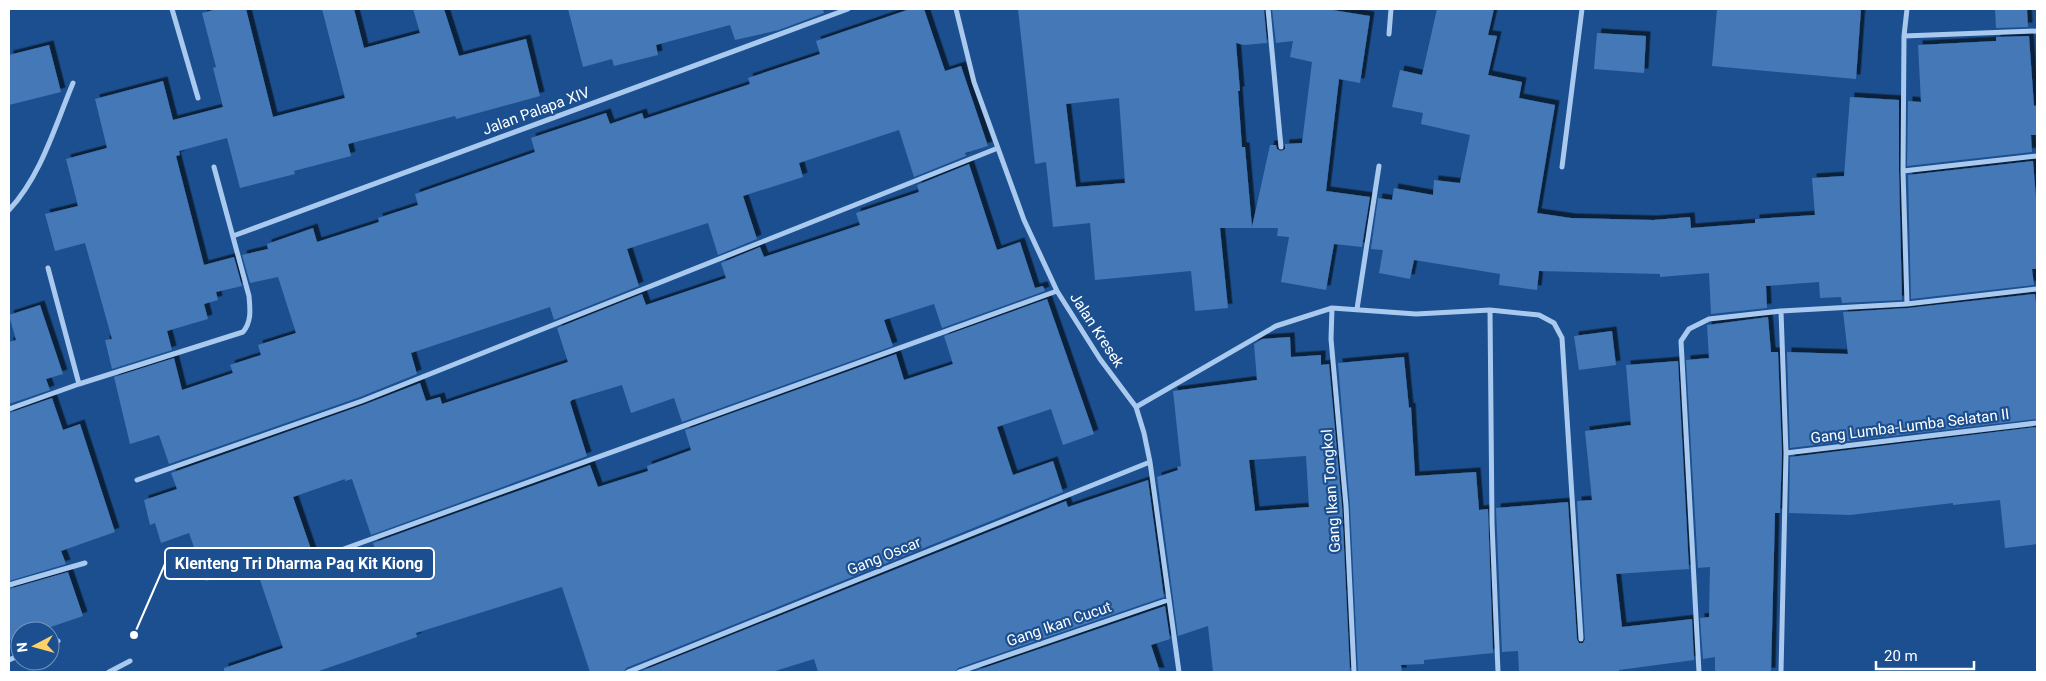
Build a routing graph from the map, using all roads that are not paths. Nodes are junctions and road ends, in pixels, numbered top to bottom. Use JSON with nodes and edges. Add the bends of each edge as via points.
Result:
{"nodes":[{"id":1,"x":172,"y":9,"type":"edge"},
{"id":2,"x":848,"y":9,"type":"edge"},
{"id":3,"x":956,"y":9,"type":"edge"},
{"id":4,"x":1268,"y":9,"type":"edge"},
{"id":5,"x":1391,"y":9,"type":"edge"},
{"id":6,"x":1582,"y":9,"type":"edge"},
{"id":7,"x":1907,"y":9,"type":"edge"},
{"id":8,"x":2037,"y":31,"type":"edge"},
{"id":9,"x":1389,"y":34,"type":"dead end"},
{"id":10,"x":1904,"y":36,"type":"junction"},
{"id":11,"x":73,"y":83,"type":"dead end"},
{"id":12,"x":198,"y":98,"type":"dead end"},
{"id":13,"x":1281,"y":147,"type":"dead end"},
{"id":14,"x":998,"y":148,"type":"junction"},
{"id":15,"x":2037,"y":156,"type":"edge"},
{"id":16,"x":1379,"y":166,"type":"dead end"},
{"id":17,"x":214,"y":167,"type":"dead end"},
{"id":18,"x":1562,"y":167,"type":"dead end"},
{"id":19,"x":1903,"y":171,"type":"junction"},
{"id":20,"x":9,"y":210,"type":"edge"},
{"id":21,"x":233,"y":236,"type":"junction"},
{"id":22,"x":48,"y":268,"type":"dead end"},
{"id":23,"x":2037,"y":289,"type":"edge"},
{"id":24,"x":1057,"y":291,"type":"junction"},
{"id":25,"x":1907,"y":304,"type":"junction"},
{"id":26,"x":1332,"y":308,"type":"junction"},
{"id":27,"x":1357,"y":309,"type":"junction"},
{"id":28,"x":1490,"y":310,"type":"junction"},
{"id":29,"x":1781,"y":311,"type":"junction"},
{"id":30,"x":79,"y":384,"type":"junction"},
{"id":31,"x":1136,"y":407,"type":"junction"},
{"id":32,"x":9,"y":409,"type":"edge"},
{"id":33,"x":2037,"y":424,"type":"edge"},
{"id":34,"x":1786,"y":453,"type":"junction"},
{"id":35,"x":1150,"y":462,"type":"junction"},
{"id":36,"x":137,"y":480,"type":"dead end"},
{"id":37,"x":85,"y":563,"type":"dead end"},
{"id":38,"x":283,"y":571,"type":"dead end"},
{"id":39,"x":9,"y":585,"type":"edge"},
{"id":40,"x":1168,"y":600,"type":"junction"},
{"id":41,"x":1581,"y":639,"type":"dead end"},
{"id":42,"x":130,"y":661,"type":"dead end"},
{"id":43,"x":109,"y":672,"type":"edge"},
{"id":44,"x":628,"y":672,"type":"edge"},
{"id":45,"x":958,"y":672,"type":"edge"},
{"id":46,"x":1178,"y":672,"type":"edge"},
{"id":47,"x":1354,"y":672,"type":"edge"},
{"id":48,"x":1498,"y":672,"type":"edge"},
{"id":49,"x":1699,"y":672,"type":"edge"},
{"id":50,"x":1781,"y":672,"type":"edge"}],
"edges":[{"from":1,"to":12,"type":"street"},
{"from":2,"to":21,"type":"street","name":"Jalan Palapa XIV"},
{"from":3,"to":14,"type":"street","name":"Jalan Kresek","via":[[974,82]]},
{"from":4,"to":13,"type":"street"},
{"from":5,"to":9,"type":"street"},
{"from":6,"to":18,"type":"street"},
{"from":7,"to":10,"type":"street"},
{"from":8,"to":10,"type":"street"},
{"from":10,"to":19,"type":"street"},
{"from":11,"to":20,"type":"street","via":[[32,181]]},
{"from":14,"to":24,"type":"street","name":"Jalan Kresek","via":[[1024,220]]},
{"from":14,"to":36,"type":"street","via":[[362,401]]},
{"from":15,"to":19,"type":"street"},
{"from":16,"to":27,"type":"street"},
{"from":17,"to":21,"type":"street"},
{"from":19,"to":25,"type":"street"},
{"from":21,"to":30,"type":"street","via":[[249,296],[250,315],[243,332]]},
{"from":22,"to":30,"type":"street"},
{"from":23,"to":25,"type":"street"},
{"from":24,"to":31,"type":"street","name":"Jalan Kresek","via":[[1100,359]]},
{"from":24,"to":38,"type":"street"},
{"from":25,"to":29,"type":"street"},
{"from":26,"to":27,"type":"street"},
{"from":26,"to":31,"type":"street","via":[[1276,326]]},
{"from":26,"to":47,"type":"street","name":"Gang Ikan Tongkol","via":[[1331,338],[1346,506]]},
{"from":27,"to":28,"type":"street","via":[[1416,314]]},
{"from":28,"to":41,"type":"street","via":[[1539,315],[1554,323],[1562,338]]},
{"from":28,"to":48,"type":"street","via":[[1492,523]]},
{"from":29,"to":34,"type":"street"},
{"from":29,"to":49,"type":"street","via":[[1709,319],[1689,329],[1682,341]]},
{"from":30,"to":32,"type":"street"},
{"from":31,"to":35,"type":"street","name":"Jalan Kresek"},
{"from":33,"to":34,"type":"street","name":"Gang Lumba-Lumba Selatan II"},
{"from":34,"to":50,"type":"street"},
{"from":35,"to":40,"type":"street","name":"Jalan Kresek"},
{"from":35,"to":44,"type":"street","name":"Gang Oscar"},
{"from":37,"to":39,"type":"street"},
{"from":40,"to":45,"type":"street","name":"Gang Ikan Cucut"},
{"from":40,"to":46,"type":"street","name":"Jalan Kresek"},
{"from":42,"to":43,"type":"street"}]}
